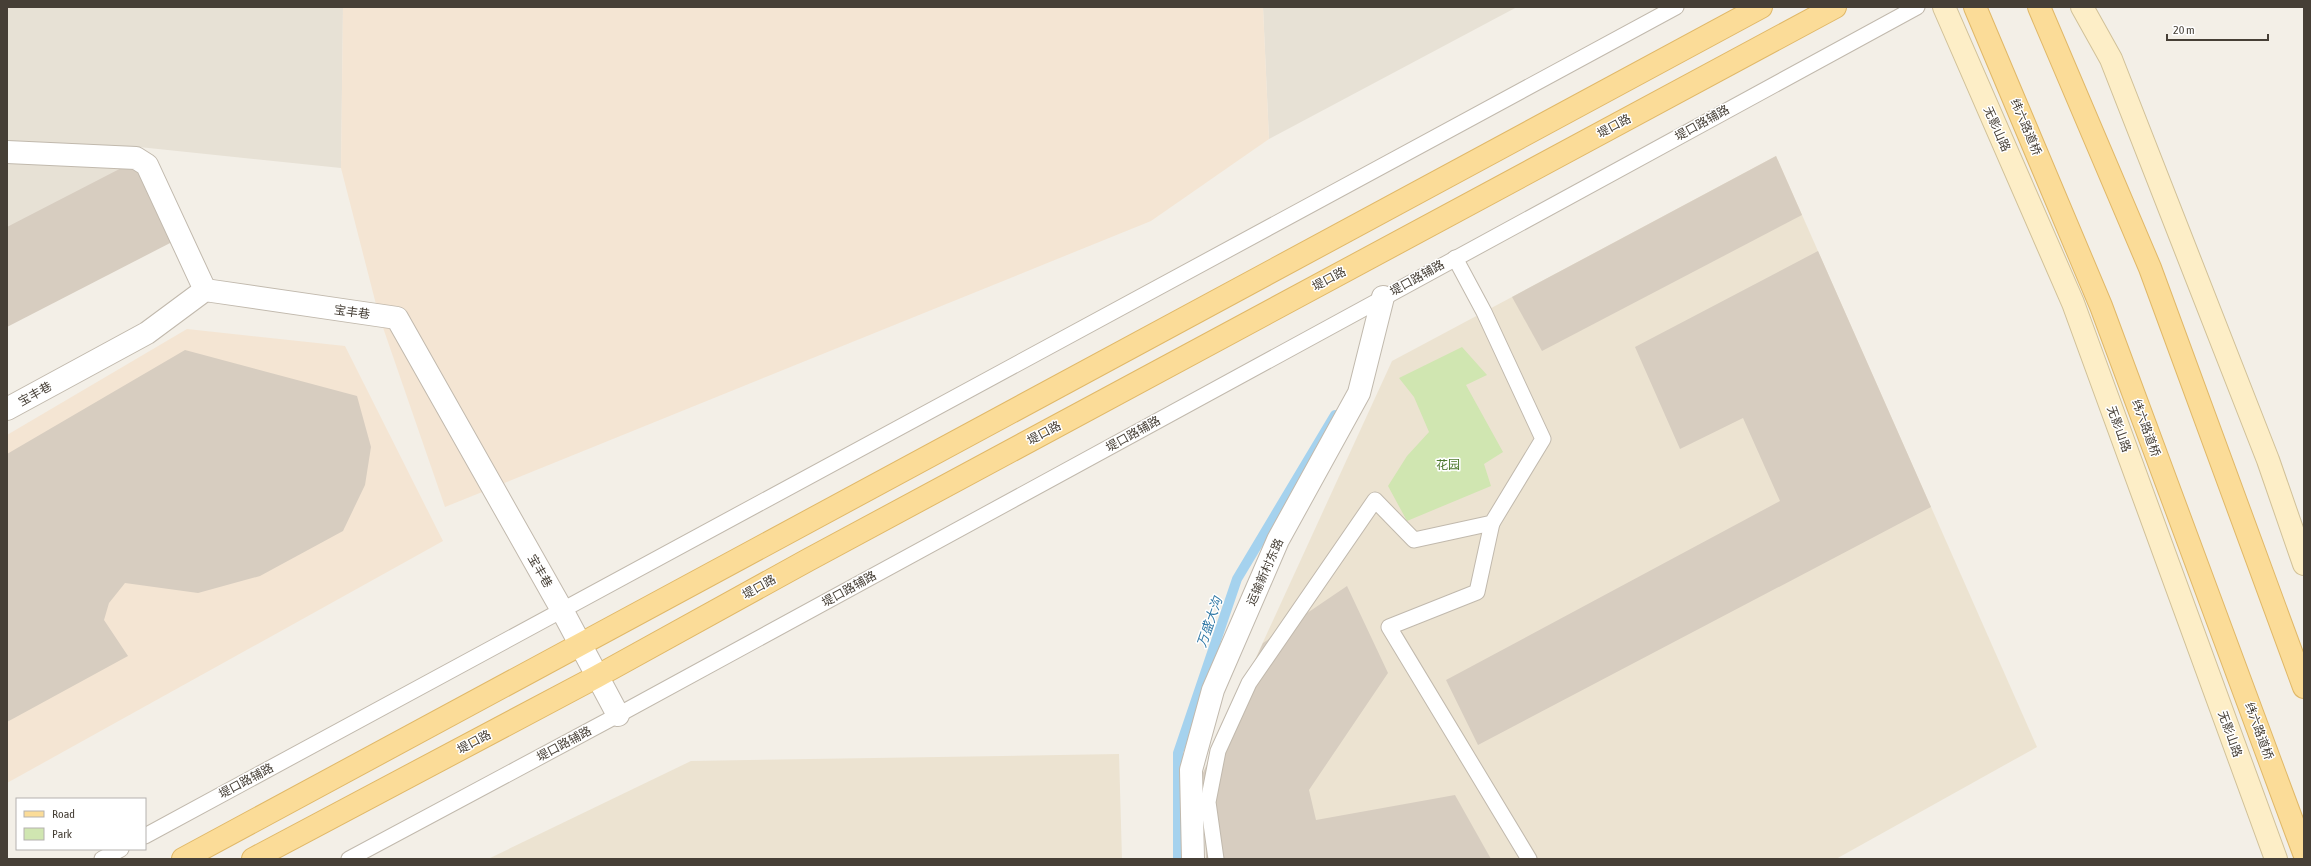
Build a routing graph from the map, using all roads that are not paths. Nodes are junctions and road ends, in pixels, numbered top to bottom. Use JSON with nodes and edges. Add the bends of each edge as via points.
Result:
{"nodes":[{"id":1,"x":1676,"y":7,"type":"edge"},
{"id":2,"x":1761,"y":7,"type":"edge"},
{"id":3,"x":1835,"y":7,"type":"edge"},
{"id":4,"x":1917,"y":7,"type":"edge"},
{"id":5,"x":1944,"y":7,"type":"edge"},
{"id":6,"x":1976,"y":7,"type":"edge"},
{"id":7,"x":2039,"y":7,"type":"edge"},
{"id":8,"x":2082,"y":7,"type":"edge"},
{"id":9,"x":7,"y":152,"type":"edge"},
{"id":10,"x":1455,"y":258,"type":"junction"},
{"id":11,"x":205,"y":290,"type":"junction"},
{"id":12,"x":1383,"y":297,"type":"junction"},
{"id":13,"x":7,"y":409,"type":"edge"},
{"id":14,"x":1492,"y":523,"type":"junction"},
{"id":15,"x":2304,"y":564,"type":"edge"},
{"id":16,"x":562,"y":610,"type":"junction"},
{"id":17,"x":580,"y":646,"type":"junction"},
{"id":18,"x":596,"y":677,"type":"junction"},
{"id":19,"x":2304,"y":687,"type":"edge"},
{"id":20,"x":618,"y":715,"type":"junction"},
{"id":21,"x":146,"y":835,"type":"edge"},
{"id":22,"x":119,"y":850,"type":"edge"},
{"id":23,"x":2304,"y":854,"type":"edge"},
{"id":24,"x":102,"y":859,"type":"edge"},
{"id":25,"x":183,"y":859,"type":"edge"},
{"id":26,"x":253,"y":859,"type":"edge"},
{"id":27,"x":349,"y":859,"type":"edge"},
{"id":28,"x":1193,"y":859,"type":"edge"},
{"id":29,"x":1216,"y":859,"type":"edge"},
{"id":30,"x":1530,"y":859,"type":"edge"},
{"id":31,"x":2276,"y":859,"type":"edge"}],
"edges":[{"from":1,"to":16,"type":"lane","name":"堤口路辅路"},
{"from":2,"to":17,"type":"main road"},
{"from":3,"to":18,"type":"main road","name":"堤口路","via":[[822,552]]},
{"from":4,"to":10,"type":"lane","name":"堤口路辅路"},
{"from":5,"to":31,"type":"main road","name":"无影山路","via":[[2073,303]]},
{"from":6,"to":23,"type":"main road","name":"纬六路道桥","via":[[2101,306]]},
{"from":7,"to":19,"type":"main road","via":[[2150,268]]},
{"from":8,"to":15,"type":"main road","via":[[2111,59],[2268,460]]},
{"from":9,"to":11,"type":"street","via":[[136,158],[147,165]]},
{"from":10,"to":12,"type":"lane","name":"堤口路辅路"},
{"from":10,"to":14,"type":"lane","via":[[1484,312],[1544,439]]},
{"from":11,"to":13,"type":"street","name":"宝丰巷","via":[[147,333]]},
{"from":11,"to":16,"type":"street","name":"宝丰巷","via":[[397,318]]},
{"from":12,"to":20,"type":"lane","name":"堤口路辅路"},
{"from":12,"to":28,"type":"street","name":"运输新村东路","via":[[1358,393],[1278,540],[1213,690],[1191,770]]},
{"from":14,"to":29,"type":"lane","via":[[1414,540],[1376,500],[1249,683],[1221,744],[1208,802]]},
{"from":14,"to":30,"type":"lane","via":[[1477,592],[1389,627]]},
{"from":16,"to":17,"type":"street"},
{"from":16,"to":21,"type":"lane","name":"堤口路辅路"},
{"from":17,"to":18,"type":"street"},
{"from":17,"to":25,"type":"main road"},
{"from":18,"to":20,"type":"street"},
{"from":18,"to":26,"type":"main road","name":"堤口路"},
{"from":20,"to":27,"type":"lane","name":"堤口路辅路"},
{"from":22,"to":24,"type":"lane"}]}
